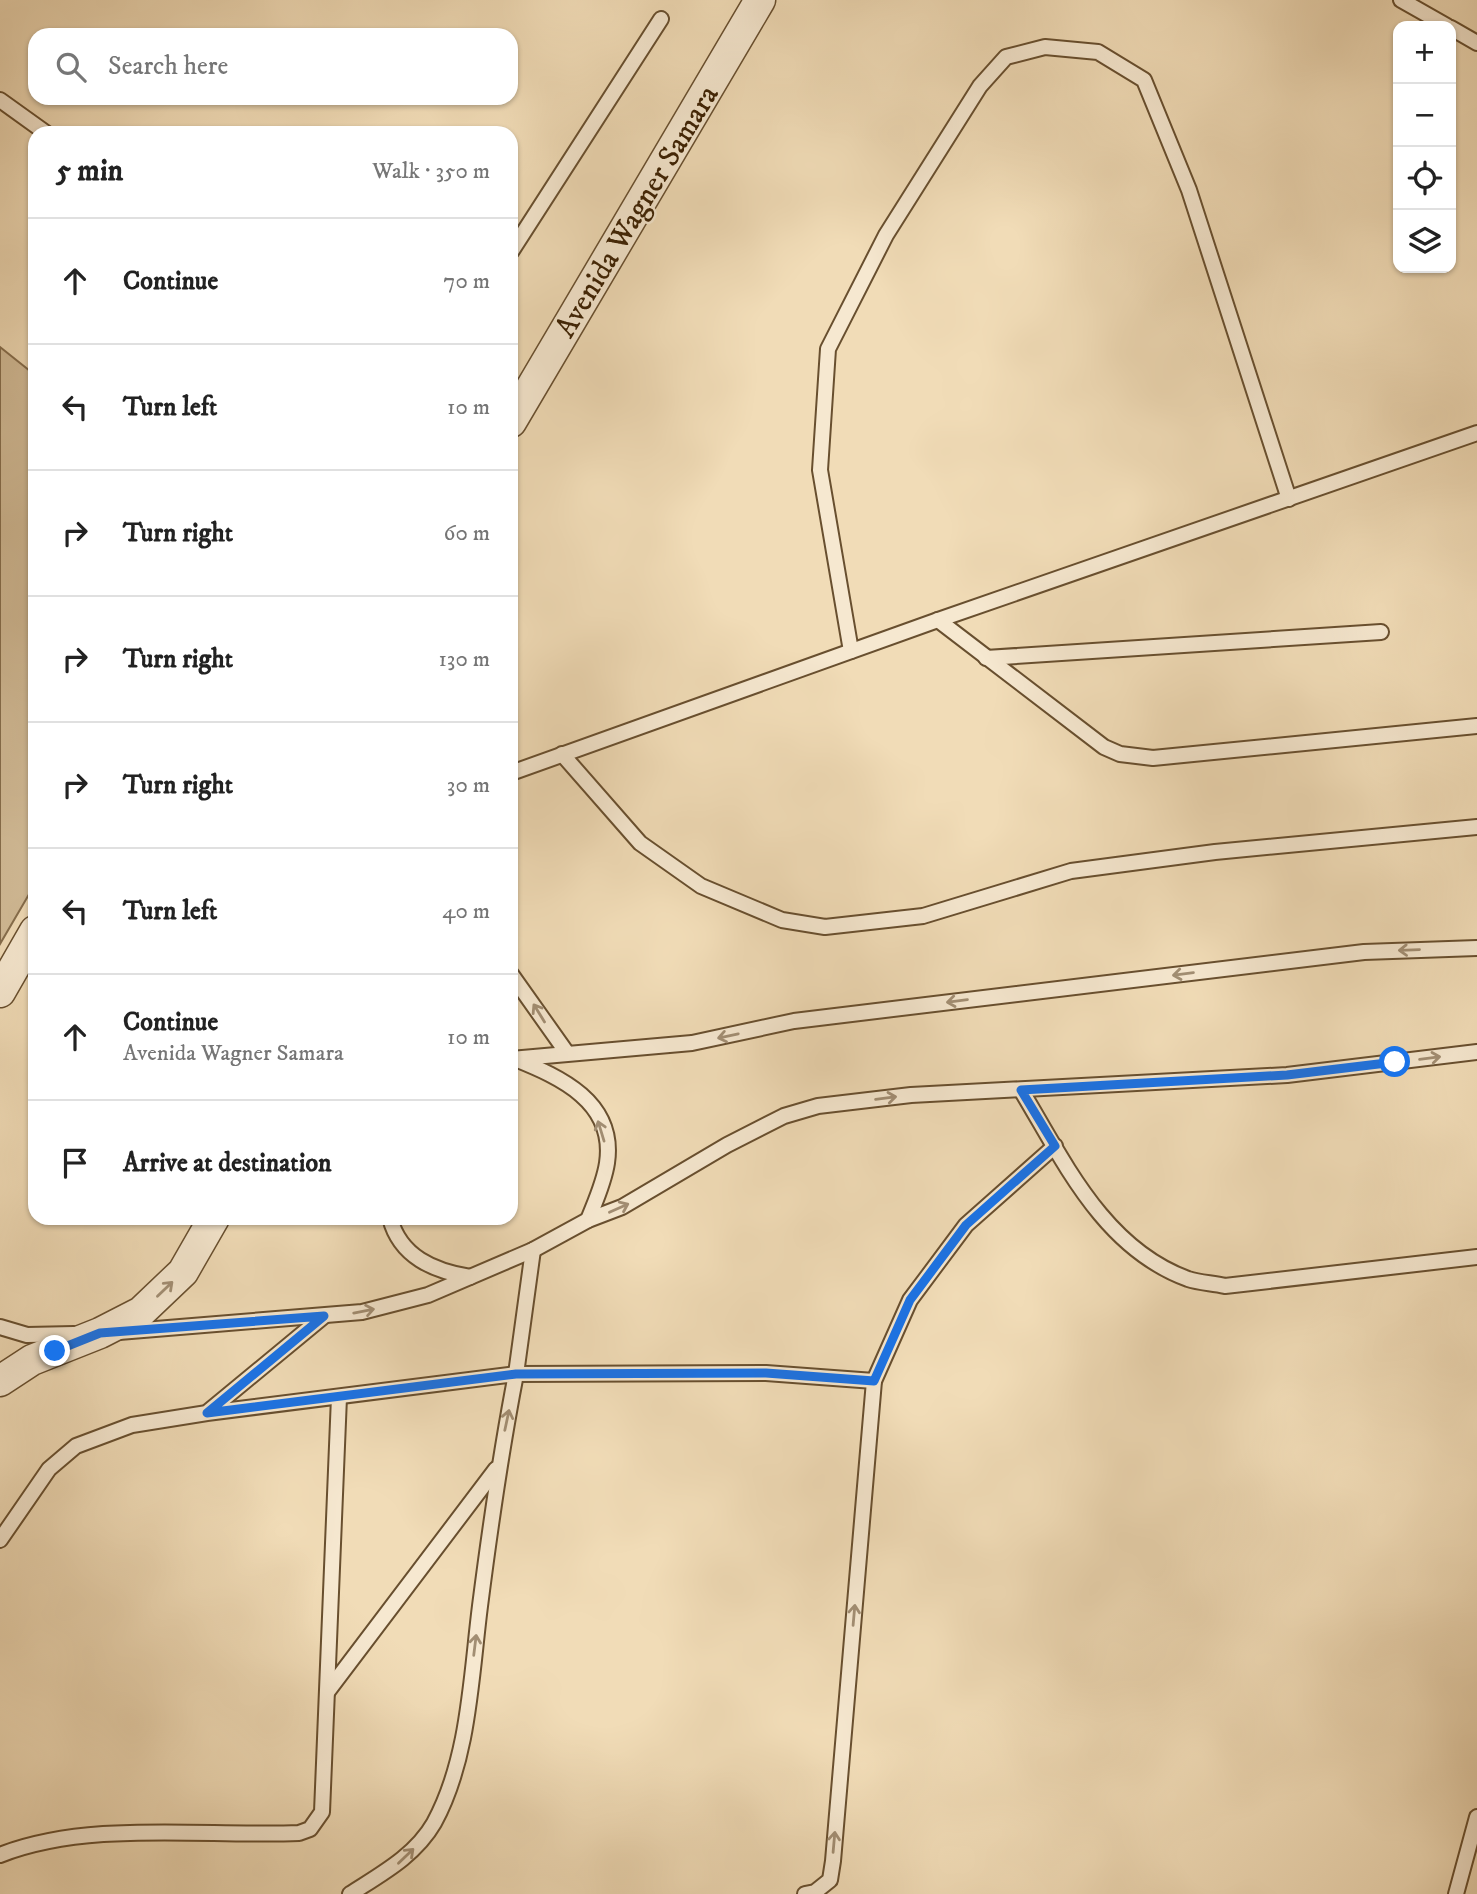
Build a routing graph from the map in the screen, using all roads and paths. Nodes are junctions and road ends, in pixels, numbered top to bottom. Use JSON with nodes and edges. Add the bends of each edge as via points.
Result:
{"nodes":[{"id":1,"x":761,"y":0,"type":"edge"},
{"id":2,"x":1401,"y":0,"type":"edge"},
{"id":3,"x":661,"y":19,"type":"dead end"},
{"id":4,"x":1438,"y":21,"type":"edge"},
{"id":5,"x":1456,"y":31,"type":"edge"},
{"id":6,"x":1477,"y":43,"type":"edge"},
{"id":7,"x":0,"y":100,"type":"edge"},
{"id":8,"x":36,"y":126,"type":"edge"},
{"id":9,"x":518,"y":241,"type":"edge"},
{"id":10,"x":518,"y":410,"type":"edge"},
{"id":11,"x":1477,"y":433,"type":"edge"},
{"id":12,"x":1289,"y":499,"type":"junction"},
{"id":13,"x":938,"y":620,"type":"junction"},
{"id":14,"x":1381,"y":632,"type":"dead end"},
{"id":15,"x":850,"y":651,"type":"junction"},
{"id":16,"x":986,"y":658,"type":"junction"},
{"id":17,"x":1477,"y":726,"type":"edge"},
{"id":18,"x":562,"y":754,"type":"junction"},
{"id":19,"x":518,"y":770,"type":"edge"},
{"id":20,"x":1477,"y":827,"type":"edge"},
{"id":21,"x":28,"y":942,"type":"edge"},
{"id":22,"x":1477,"y":948,"type":"edge"},
{"id":23,"x":518,"y":984,"type":"edge"},
{"id":24,"x":0,"y":992,"type":"edge"},
{"id":25,"x":1477,"y":1052,"type":"edge"},
{"id":26,"x":567,"y":1053,"type":"junction"},
{"id":27,"x":518,"y":1058,"type":"edge"},
{"id":28,"x":518,"y":1061,"type":"edge"},
{"id":29,"x":1021,"y":1090,"type":"junction"},
{"id":30,"x":1055,"y":1146,"type":"junction"},
{"id":31,"x":588,"y":1220,"type":"junction"},
{"id":32,"x":210,"y":1225,"type":"edge"},
{"id":33,"x":394,"y":1225,"type":"edge"},
{"id":34,"x":533,"y":1250,"type":"junction"},
{"id":35,"x":1477,"y":1257,"type":"edge"},
{"id":36,"x":472,"y":1278,"type":"junction"},
{"id":37,"x":324,"y":1316,"type":"junction"},
{"id":38,"x":0,"y":1328,"type":"edge"},
{"id":39,"x":100,"y":1333,"type":"junction"},
{"id":40,"x":516,"y":1374,"type":"junction"},
{"id":41,"x":0,"y":1381,"type":"edge"},
{"id":42,"x":874,"y":1381,"type":"junction"},
{"id":43,"x":339,"y":1397,"type":"junction"},
{"id":44,"x":207,"y":1413,"type":"junction"},
{"id":45,"x":497,"y":1467,"type":"junction"},
{"id":46,"x":0,"y":1540,"type":"edge"},
{"id":47,"x":328,"y":1691,"type":"junction"},
{"id":48,"x":1477,"y":1817,"type":"edge"},
{"id":49,"x":0,"y":1855,"type":"edge"},
{"id":50,"x":350,"y":1894,"type":"edge"},
{"id":51,"x":805,"y":1894,"type":"edge"},
{"id":52,"x":1456,"y":1894,"type":"edge"}],
"edges":[{"from":1,"to":10,"type":"street","name":"Avenida Wagner Samara"},
{"from":2,"to":4,"type":"lane"},
{"from":3,"to":9,"type":"lane"},
{"from":5,"to":6,"type":"lane"},
{"from":7,"to":8,"type":"lane"},
{"from":11,"to":12,"type":"lane"},
{"from":12,"to":13,"type":"lane"},
{"from":12,"to":15,"type":"lane","via":[[1189,190],[1144,80],[1098,52],[1045,47],[1006,57],[980,86],[886,235],[828,349],[820,470]]},
{"from":13,"to":15,"type":"lane"},
{"from":13,"to":16,"type":"lane"},
{"from":14,"to":16,"type":"lane"},
{"from":15,"to":18,"type":"lane"},
{"from":16,"to":17,"type":"lane","via":[[1104,747],[1135,757]]},
{"from":18,"to":19,"type":"lane"},
{"from":18,"to":20,"type":"lane","via":[[640,843],[701,886],[782,920],[825,927],[923,916],[1072,871]]},
{"from":21,"to":24,"type":"street"},
{"from":22,"to":26,"type":"lane","one_way":true,"via":[[1364,952],[794,1021],[692,1043]]},
{"from":26,"to":23,"type":"lane","one_way":true},
{"from":29,"to":25,"type":"lane","one_way":true,"via":[[1287,1075]]},
{"from":26,"to":27,"type":"lane"},
{"from":31,"to":28,"type":"lane","one_way":true,"via":[[607,1161],[603,1129],[586,1096],[566,1081]]},
{"from":29,"to":30,"type":"lane"},
{"from":31,"to":29,"type":"lane","one_way":true,"via":[[622,1208],[785,1116],[818,1106],[911,1095]]},
{"from":30,"to":35,"type":"lane","via":[[1092,1207],[1136,1250],[1188,1279],[1225,1286]]},
{"from":30,"to":42,"type":"lane","via":[[966,1225],[910,1300]]},
{"from":31,"to":34,"type":"lane"},
{"from":39,"to":32,"type":"street","one_way":true,"via":[[141,1312],[183,1272]]},
{"from":33,"to":36,"type":"lane","via":[[406,1249],[419,1261]]},
{"from":34,"to":36,"type":"lane"},
{"from":34,"to":40,"type":"lane"},
{"from":37,"to":36,"type":"lane","one_way":true,"via":[[362,1312]]},
{"from":37,"to":39,"type":"lane"},
{"from":37,"to":44,"type":"lane"},
{"from":38,"to":39,"type":"lane","via":[[27,1335]]},
{"from":39,"to":41,"type":"street","via":[[32,1360]]},
{"from":40,"to":42,"type":"lane","via":[[766,1373]]},
{"from":40,"to":43,"type":"lane"},
{"from":45,"to":40,"type":"lane","one_way":true},
{"from":51,"to":42,"type":"lane","one_way":true,"via":[[830,1880]]},
{"from":43,"to":44,"type":"lane"},
{"from":43,"to":47,"type":"lane"},
{"from":44,"to":46,"type":"lane","via":[[132,1425],[76,1446],[49,1469]]},
{"from":45,"to":47,"type":"lane"},
{"from":50,"to":45,"type":"lane","one_way":true,"via":[[404,1859],[433,1824],[456,1772]]},
{"from":47,"to":49,"type":"lane","via":[[323,1812],[310,1829],[243,1835],[107,1835],[26,1845]]},
{"from":48,"to":52,"type":"lane"}]}
